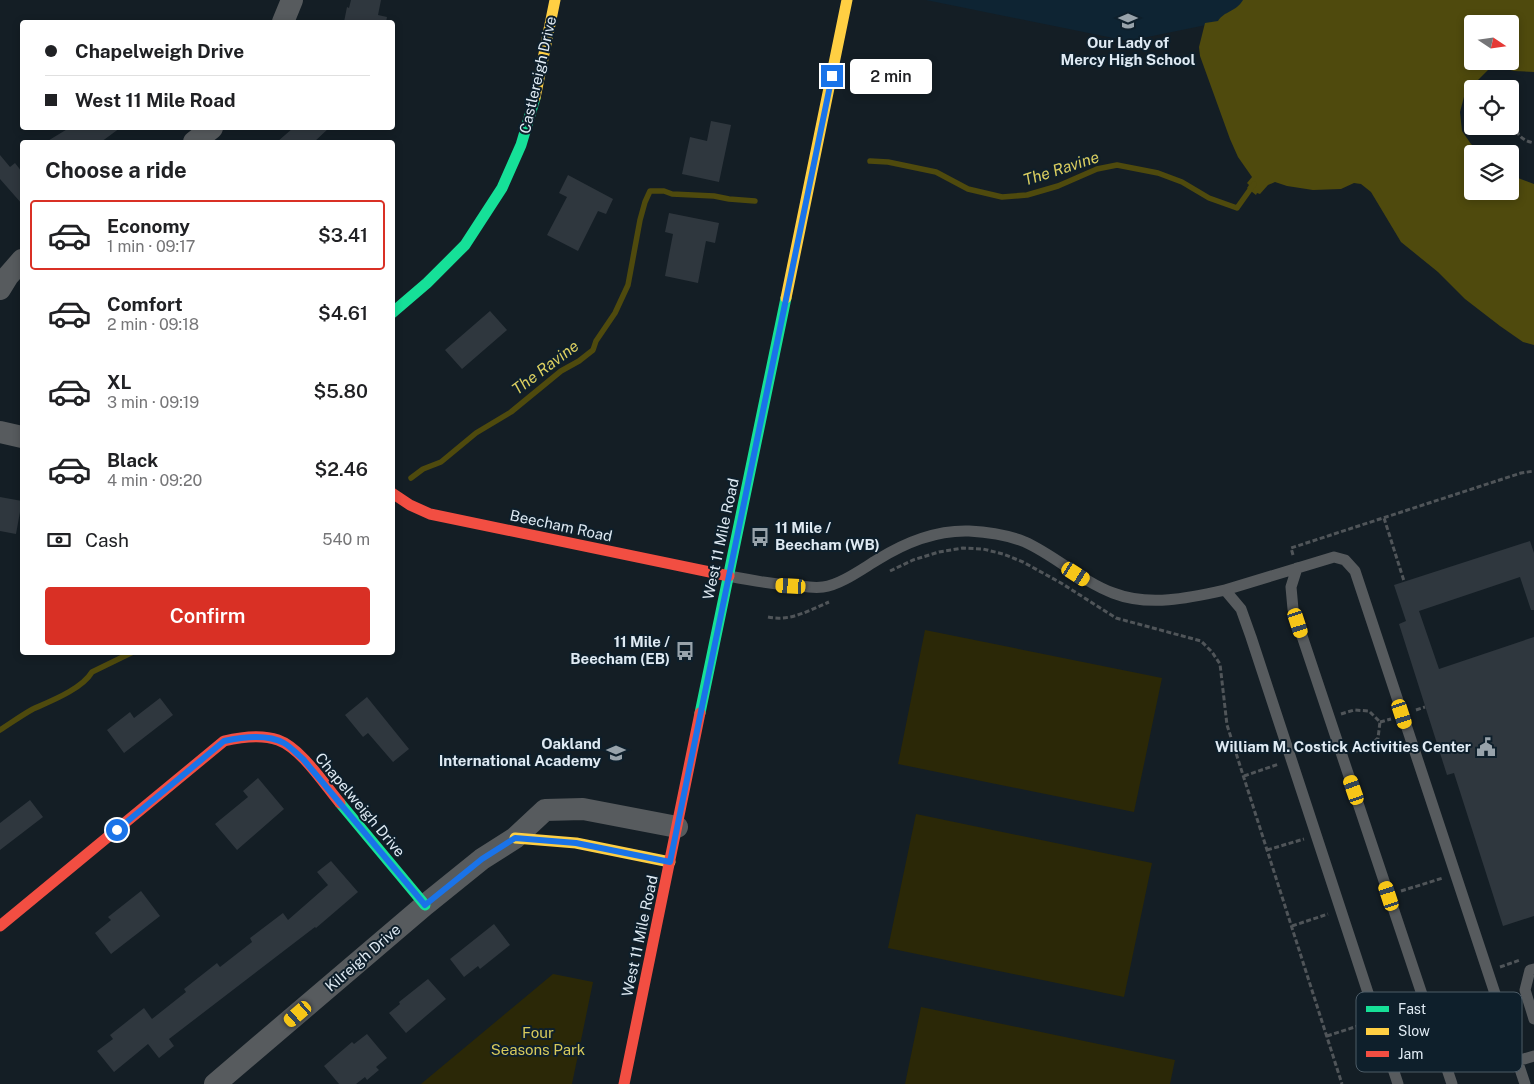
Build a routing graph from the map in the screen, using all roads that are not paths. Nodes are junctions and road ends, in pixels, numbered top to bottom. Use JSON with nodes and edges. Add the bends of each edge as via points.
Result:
{"nodes":[{"id":1,"x":292,"y":0,"type":"edge"},
{"id":2,"x":555,"y":0,"type":"edge"},
{"id":3,"x":847,"y":0,"type":"edge"},
{"id":4,"x":284,"y":20,"type":"edge"},
{"id":5,"x":209,"y":130,"type":"edge"},
{"id":6,"x":197,"y":140,"type":"edge"},
{"id":7,"x":20,"y":262,"type":"edge"},
{"id":8,"x":0,"y":289,"type":"edge"},
{"id":9,"x":395,"y":310,"type":"edge"},
{"id":10,"x":0,"y":432,"type":"edge"},
{"id":11,"x":20,"y":437,"type":"edge"},
{"id":12,"x":395,"y":495,"type":"edge"},
{"id":13,"x":1297,"y":568,"type":"junction"},
{"id":14,"x":729,"y":576,"type":"junction"},
{"id":15,"x":1225,"y":590,"type":"junction"},
{"id":16,"x":677,"y":827,"type":"junction"},
{"id":17,"x":515,"y":838,"type":"junction"},
{"id":18,"x":670,"y":862,"type":"junction"},
{"id":19,"x":425,"y":905,"type":"junction"},
{"id":20,"x":0,"y":926,"type":"edge"},
{"id":21,"x":1534,"y":969,"type":"edge"},
{"id":22,"x":1368,"y":992,"type":"edge"},
{"id":23,"x":1421,"y":992,"type":"edge"},
{"id":24,"x":1494,"y":992,"type":"edge"},
{"id":25,"x":1534,"y":1019,"type":"edge"},
{"id":26,"x":1534,"y":1056,"type":"edge"},
{"id":27,"x":1522,"y":1060,"type":"edge"},
{"id":28,"x":1394,"y":1072,"type":"edge"},
{"id":29,"x":1448,"y":1072,"type":"edge"},
{"id":30,"x":1521,"y":1072,"type":"edge"},
{"id":31,"x":215,"y":1084,"type":"edge"},
{"id":32,"x":624,"y":1084,"type":"edge"},
{"id":33,"x":1398,"y":1084,"type":"edge"},
{"id":34,"x":1452,"y":1084,"type":"edge"},
{"id":35,"x":1525,"y":1084,"type":"edge"}],
"edges":[{"from":1,"to":4,"type":"street"},
{"from":2,"to":9,"type":"street","name":"Castlereigh Drive","via":[[535,98],[521,145],[502,188],[465,245]]},
{"from":3,"to":14,"type":"street","name":"West 11 Mile Road"},
{"from":5,"to":6,"type":"street"},
{"from":7,"to":8,"type":"street"},
{"from":10,"to":11,"type":"street"},
{"from":12,"to":14,"type":"street","name":"Beecham Road","via":[[430,514]]},
{"from":13,"to":15,"type":"lane"},
{"from":13,"to":23,"type":"lane","via":[[1291,587],[1293,609]]},
{"from":13,"to":24,"type":"lane","via":[[1334,557],[1346,560],[1356,570]]},
{"from":14,"to":15,"type":"lane","via":[[765,584],[823,588],[855,575],[912,542],[945,532],[969,531],[1000,534],[1024,542],[1092,584],[1115,594],[1139,599],[1182,600]]},
{"from":14,"to":16,"type":"street","name":"West 11 Mile Road"},
{"from":15,"to":22,"type":"lane","via":[[1241,609]]},
{"from":16,"to":17,"type":"street","name":"Kilreigh Drive","via":[[583,809],[545,810]]},
{"from":16,"to":18,"type":"street","name":"West 11 Mile Road"},
{"from":17,"to":18,"type":"street","via":[[576,843]]},
{"from":17,"to":19,"type":"street","name":"Kilreigh Drive","via":[[482,859]]},
{"from":18,"to":32,"type":"street","name":"West 11 Mile Road"},
{"from":19,"to":20,"type":"street","name":"Chapelweigh Drive","via":[[303,759],[284,743],[263,738],[240,738],[224,741]]},
{"from":19,"to":31,"type":"street","name":"Kilreigh Drive"},
{"from":21,"to":25,"type":"lane","via":[[1530,970],[1525,990]]},
{"from":26,"to":27,"type":"lane"},
{"from":28,"to":33,"type":"lane"},
{"from":29,"to":34,"type":"lane"},
{"from":30,"to":35,"type":"lane"}]}
